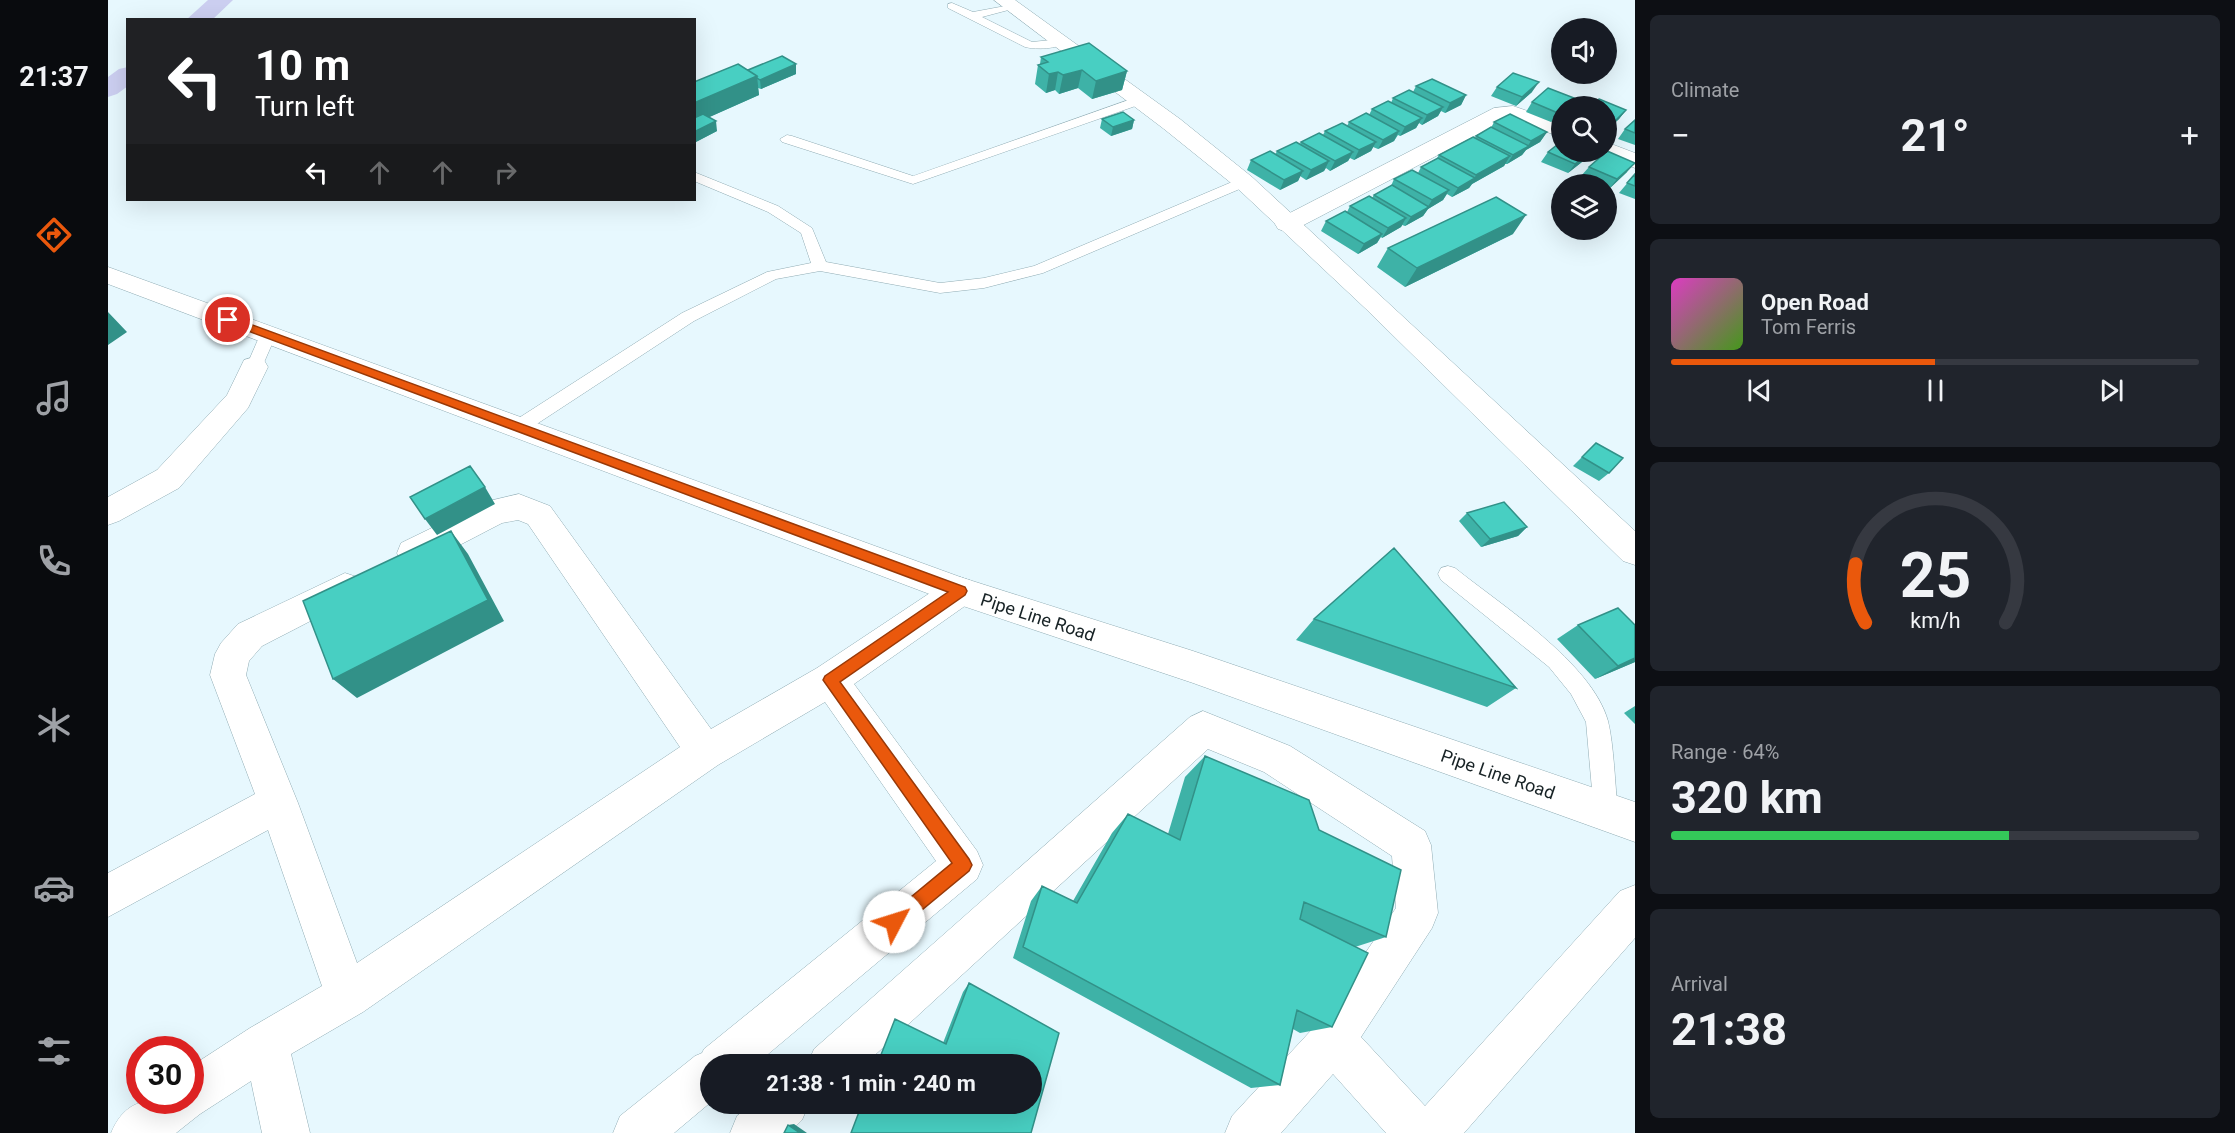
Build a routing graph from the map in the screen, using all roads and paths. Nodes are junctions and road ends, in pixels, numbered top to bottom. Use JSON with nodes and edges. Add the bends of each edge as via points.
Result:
{"nodes":[{"id":1,"x":1008,"y":3,"type":"edge"},
{"id":2,"x":952,"y":6,"type":"dead end"},
{"id":3,"x":970,"y":16,"type":"junction"},
{"id":4,"x":1061,"y":42,"type":"junction"},
{"id":5,"x":1140,"y":100,"type":"junction"},
{"id":6,"x":1551,"y":127,"type":"edge"},
{"id":7,"x":788,"y":139,"type":"dead end"},
{"id":8,"x":1617,"y":154,"type":"edge"},
{"id":9,"x":1635,"y":161,"type":"edge"},
{"id":10,"x":696,"y":177,"type":"edge"},
{"id":11,"x":1244,"y":182,"type":"junction"},
{"id":12,"x":1287,"y":224,"type":"junction"},
{"id":13,"x":820,"y":266,"type":"junction"},
{"id":14,"x":108,"y":275,"type":"edge"},
{"id":15,"x":268,"y":335,"type":"junction"},
{"id":16,"x":254,"y":366,"type":"joint"},
{"id":17,"x":517,"y":428,"type":"junction"},
{"id":18,"x":108,"y":512,"type":"edge"},
{"id":19,"x":1635,"y":550,"type":"edge"},
{"id":20,"x":1448,"y":574,"type":"dead end"},
{"id":21,"x":960,"y":591,"type":"junction"},
{"id":22,"x":830,"y":680,"type":"junction"},
{"id":23,"x":705,"y":753,"type":"junction"},
{"id":24,"x":278,"y":803,"type":"junction"},
{"id":25,"x":1620,"y":817,"type":"edge"},
{"id":26,"x":108,"y":896,"type":"edge"},
{"id":27,"x":1635,"y":906,"type":"edge"},
{"id":28,"x":347,"y":996,"type":"junction"},
{"id":29,"x":1333,"y":1040,"type":"junction"},
{"id":30,"x":266,"y":1044,"type":"junction"},
{"id":31,"x":733,"y":1054,"type":"edge"},
{"id":32,"x":842,"y":1054,"type":"edge"},
{"id":33,"x":700,"y":1081,"type":"edge"},
{"id":34,"x":204,"y":1086,"type":"edge"},
{"id":35,"x":163,"y":1114,"type":"edge"},
{"id":36,"x":775,"y":1114,"type":"edge"},
{"id":37,"x":135,"y":1133,"type":"edge"},
{"id":38,"x":286,"y":1133,"type":"edge"},
{"id":39,"x":638,"y":1133,"type":"edge"},
{"id":40,"x":754,"y":1133,"type":"edge"},
{"id":41,"x":1249,"y":1133,"type":"edge"},
{"id":42,"x":1418,"y":1133,"type":"edge"},
{"id":43,"x":1433,"y":1133,"type":"edge"}],
"edges":[{"from":1,"to":3,"type":"lane"},
{"from":1,"to":4,"type":"street"},
{"from":2,"to":3,"type":"lane"},
{"from":3,"to":4,"type":"lane","via":[[1029,45]]},
{"from":4,"to":5,"type":"street"},
{"from":5,"to":7,"type":"lane","via":[[913,180]]},
{"from":5,"to":11,"type":"street"},
{"from":6,"to":12,"type":"street","via":[[1514,112],[1502,113]]},
{"from":8,"to":9,"type":"street"},
{"from":10,"to":13,"type":"lane","via":[[773,209],[807,231]]},
{"from":11,"to":12,"type":"street"},
{"from":11,"to":13,"type":"lane","via":[[1038,270],[984,283],[940,288]]},
{"from":12,"to":19,"type":"street"},
{"from":13,"to":17,"type":"lane","via":[[772,275],[688,317]]},
{"from":14,"to":15,"type":"street","name":"Pipe Line Road"},
{"from":15,"to":16,"type":"lane"},
{"from":15,"to":17,"type":"street","name":"Pipe Line Road"},
{"from":16,"to":18,"type":"street","via":[[238,400],[168,479]]},
{"from":17,"to":21,"type":"street","name":"Pipe Line Road"},
{"from":20,"to":25,"type":"lane","via":[[1556,660],[1579,687],[1597,721]]},
{"from":21,"to":22,"type":"street"},
{"from":21,"to":25,"type":"street","name":"Pipe Line Road"},
{"from":22,"to":23,"type":"street"},
{"from":22,"to":31,"type":"street","via":[[963,865]]},
{"from":23,"to":24,"type":"street","via":[[539,515],[519,507],[496,511],[250,635],[233,654],[228,675]]},
{"from":23,"to":28,"type":"street"},
{"from":24,"to":26,"type":"street"},
{"from":24,"to":28,"type":"street"},
{"from":27,"to":43,"type":"street"},
{"from":28,"to":30,"type":"street"},
{"from":29,"to":32,"type":"street","via":[[1417,913],[1411,845],[1276,759],[1203,729]]},
{"from":29,"to":41,"type":"street"},
{"from":29,"to":42,"type":"street"},
{"from":30,"to":34,"type":"street"},
{"from":30,"to":38,"type":"street"},
{"from":33,"to":39,"type":"street"},
{"from":35,"to":37,"type":"street"},
{"from":36,"to":40,"type":"street"}]}
